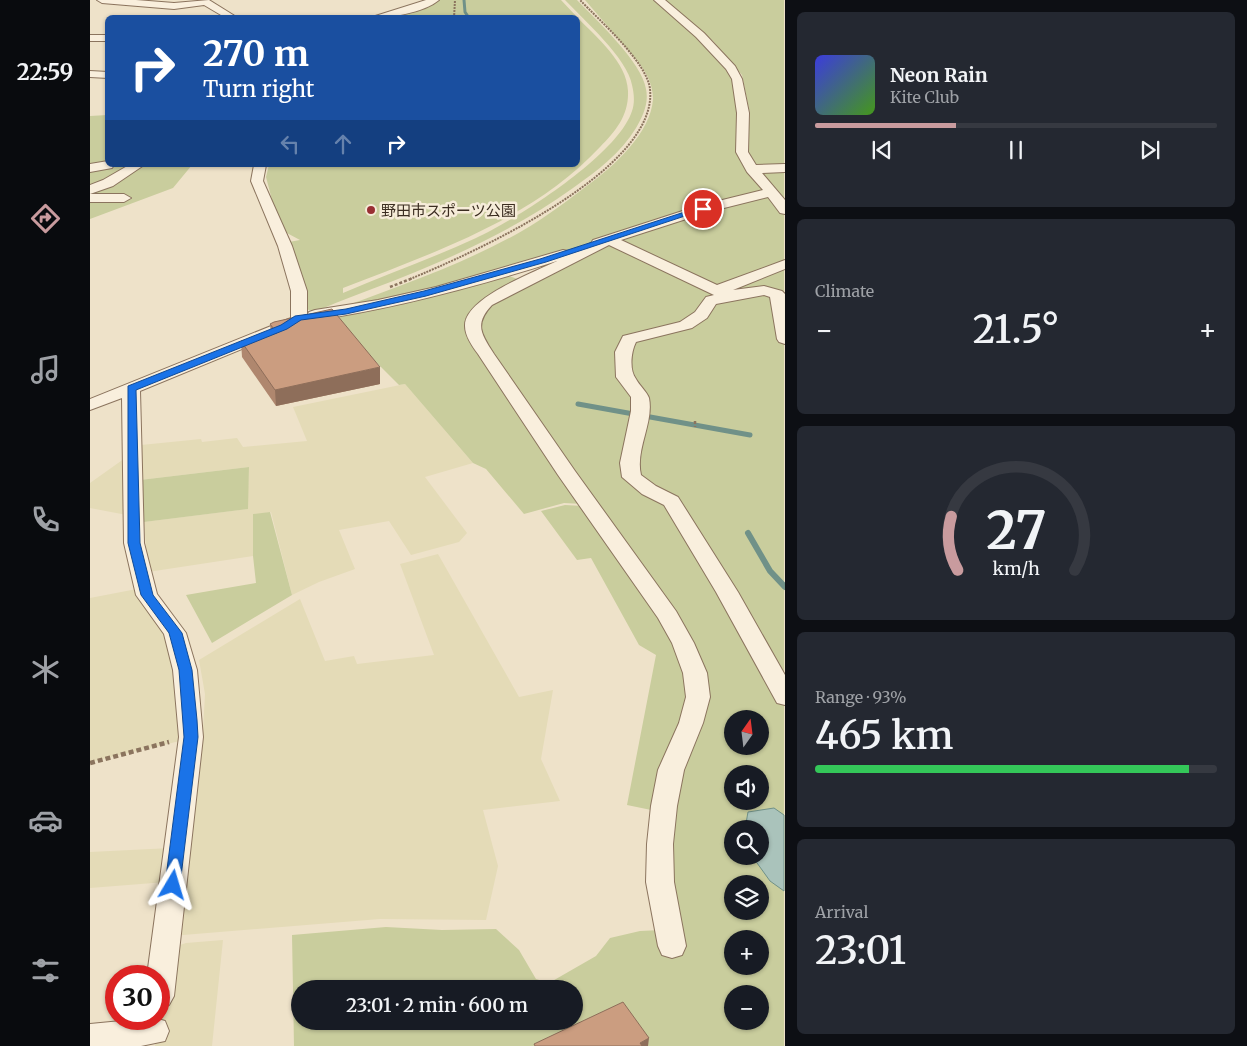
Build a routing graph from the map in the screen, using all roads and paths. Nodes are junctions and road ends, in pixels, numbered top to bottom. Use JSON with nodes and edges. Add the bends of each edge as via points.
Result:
{"nodes":[{"id":1,"x":102,"y":0,"type":"edge"},
{"id":2,"x":434,"y":0,"type":"edge"},
{"id":3,"x":455,"y":0,"type":"edge"},
{"id":4,"x":580,"y":0,"type":"edge"},
{"id":5,"x":659,"y":0,"type":"edge"},
{"id":6,"x":204,"y":1,"type":"edge"},
{"id":7,"x":174,"y":6,"type":"junction"},
{"id":8,"x":160,"y":15,"type":"edge"},
{"id":9,"x":229,"y":15,"type":"edge"},
{"id":10,"x":385,"y":15,"type":"edge"},
{"id":11,"x":454,"y":15,"type":"edge"},
{"id":12,"x":90,"y":74,"type":"edge"},
{"id":13,"x":105,"y":75,"type":"edge"},
{"id":14,"x":105,"y":166,"type":"edge"},
{"id":15,"x":135,"y":167,"type":"edge"},
{"id":16,"x":260,"y":167,"type":"edge"},
{"id":17,"x":90,"y":168,"type":"edge"},
{"id":18,"x":784,"y":168,"type":"edge"},
{"id":19,"x":752,"y":169,"type":"junction"},
{"id":20,"x":90,"y":190,"type":"edge"},
{"id":21,"x":778,"y":192,"type":"edge"},
{"id":22,"x":90,"y":198,"type":"edge"},
{"id":23,"x":124,"y":198,"type":"dead end"},
{"id":24,"x":784,"y":210,"type":"edge"},
{"id":25,"x":609,"y":240,"type":"junction"},
{"id":26,"x":784,"y":264,"type":"edge"},
{"id":27,"x":503,"y":272,"type":"junction"},
{"id":28,"x":527,"y":283,"type":"junction"},
{"id":29,"x":386,"y":288,"type":"dead end"},
{"id":30,"x":717,"y":291,"type":"junction"},
{"id":31,"x":736,"y":295,"type":"junction"},
{"id":32,"x":342,"y":305,"type":"dead end"},
{"id":33,"x":315,"y":315,"type":"junction"},
{"id":34,"x":298,"y":318,"type":"junction"},
{"id":35,"x":784,"y":339,"type":"edge"},
{"id":36,"x":131,"y":388,"type":"junction"},
{"id":37,"x":90,"y":405,"type":"edge"},
{"id":38,"x":695,"y":421,"type":"dead end"},
{"id":39,"x":695,"y":427,"type":"dead end"},
{"id":40,"x":784,"y":697,"type":"edge"},
{"id":41,"x":191,"y":737,"type":"junction"},
{"id":42,"x":90,"y":763,"type":"edge"},
{"id":43,"x":672,"y":946,"type":"dead end"},
{"id":44,"x":163,"y":965,"type":"edge"},
{"id":45,"x":155,"y":1032,"type":"edge"},
{"id":46,"x":90,"y":1038,"type":"edge"}],
"edges":[{"from":1,"to":7,"type":"street"},
{"from":2,"to":10,"type":"street"},
{"from":3,"to":11,"type":"path"},
{"from":4,"to":29,"type":"path","via":[[616,38],[646,78],[650,100],[635,135],[608,166],[526,224],[459,258]]},
{"from":5,"to":19,"type":"street","via":[[700,35],[731,68],[737,79],[743,113],[742,152]]},
{"from":6,"to":7,"type":"street"},
{"from":6,"to":9,"type":"street"},
{"from":7,"to":8,"type":"street"},
{"from":12,"to":13,"type":"street"},
{"from":14,"to":17,"type":"street"},
{"from":15,"to":20,"type":"street","via":[[108,184]]},
{"from":16,"to":34,"type":"street","via":[[257,181],[285,246],[299,291]]},
{"from":18,"to":19,"type":"street"},
{"from":19,"to":21,"type":"street"},
{"from":21,"to":24,"type":"street"},
{"from":21,"to":25,"type":"street","via":[[703,209]]},
{"from":22,"to":23,"type":"street"},
{"from":25,"to":27,"type":"street"},
{"from":25,"to":28,"type":"street"},
{"from":25,"to":30,"type":"street"},
{"from":26,"to":30,"type":"street"},
{"from":27,"to":28,"type":"street"},
{"from":27,"to":33,"type":"street","via":[[396,301]]},
{"from":28,"to":43,"type":"street","via":[[497,296],[480,308],[472,320],[473,334],[668,616],[695,673],[698,696],[691,723],[671,770],[660,844],[660,882]]},
{"from":30,"to":31,"type":"street"},
{"from":31,"to":35,"type":"street","via":[[762,289],[777,294]]},
{"from":31,"to":40,"type":"street","via":[[711,300],[701,315],[686,325],[629,339],[623,352],[625,377],[640,398],[640,413],[629,463],[632,477],[671,501],[727,592]]},
{"from":32,"to":33,"type":"street"},
{"from":33,"to":34,"type":"street"},
{"from":34,"to":36,"type":"street","via":[[284,327]]},
{"from":36,"to":37,"type":"street"},
{"from":36,"to":41,"type":"street","via":[[134,543],[147,595],[175,633],[186,670]]},
{"from":38,"to":39,"type":"path"},
{"from":41,"to":42,"type":"path"},
{"from":41,"to":44,"type":"street"},
{"from":45,"to":46,"type":"street"}]}
